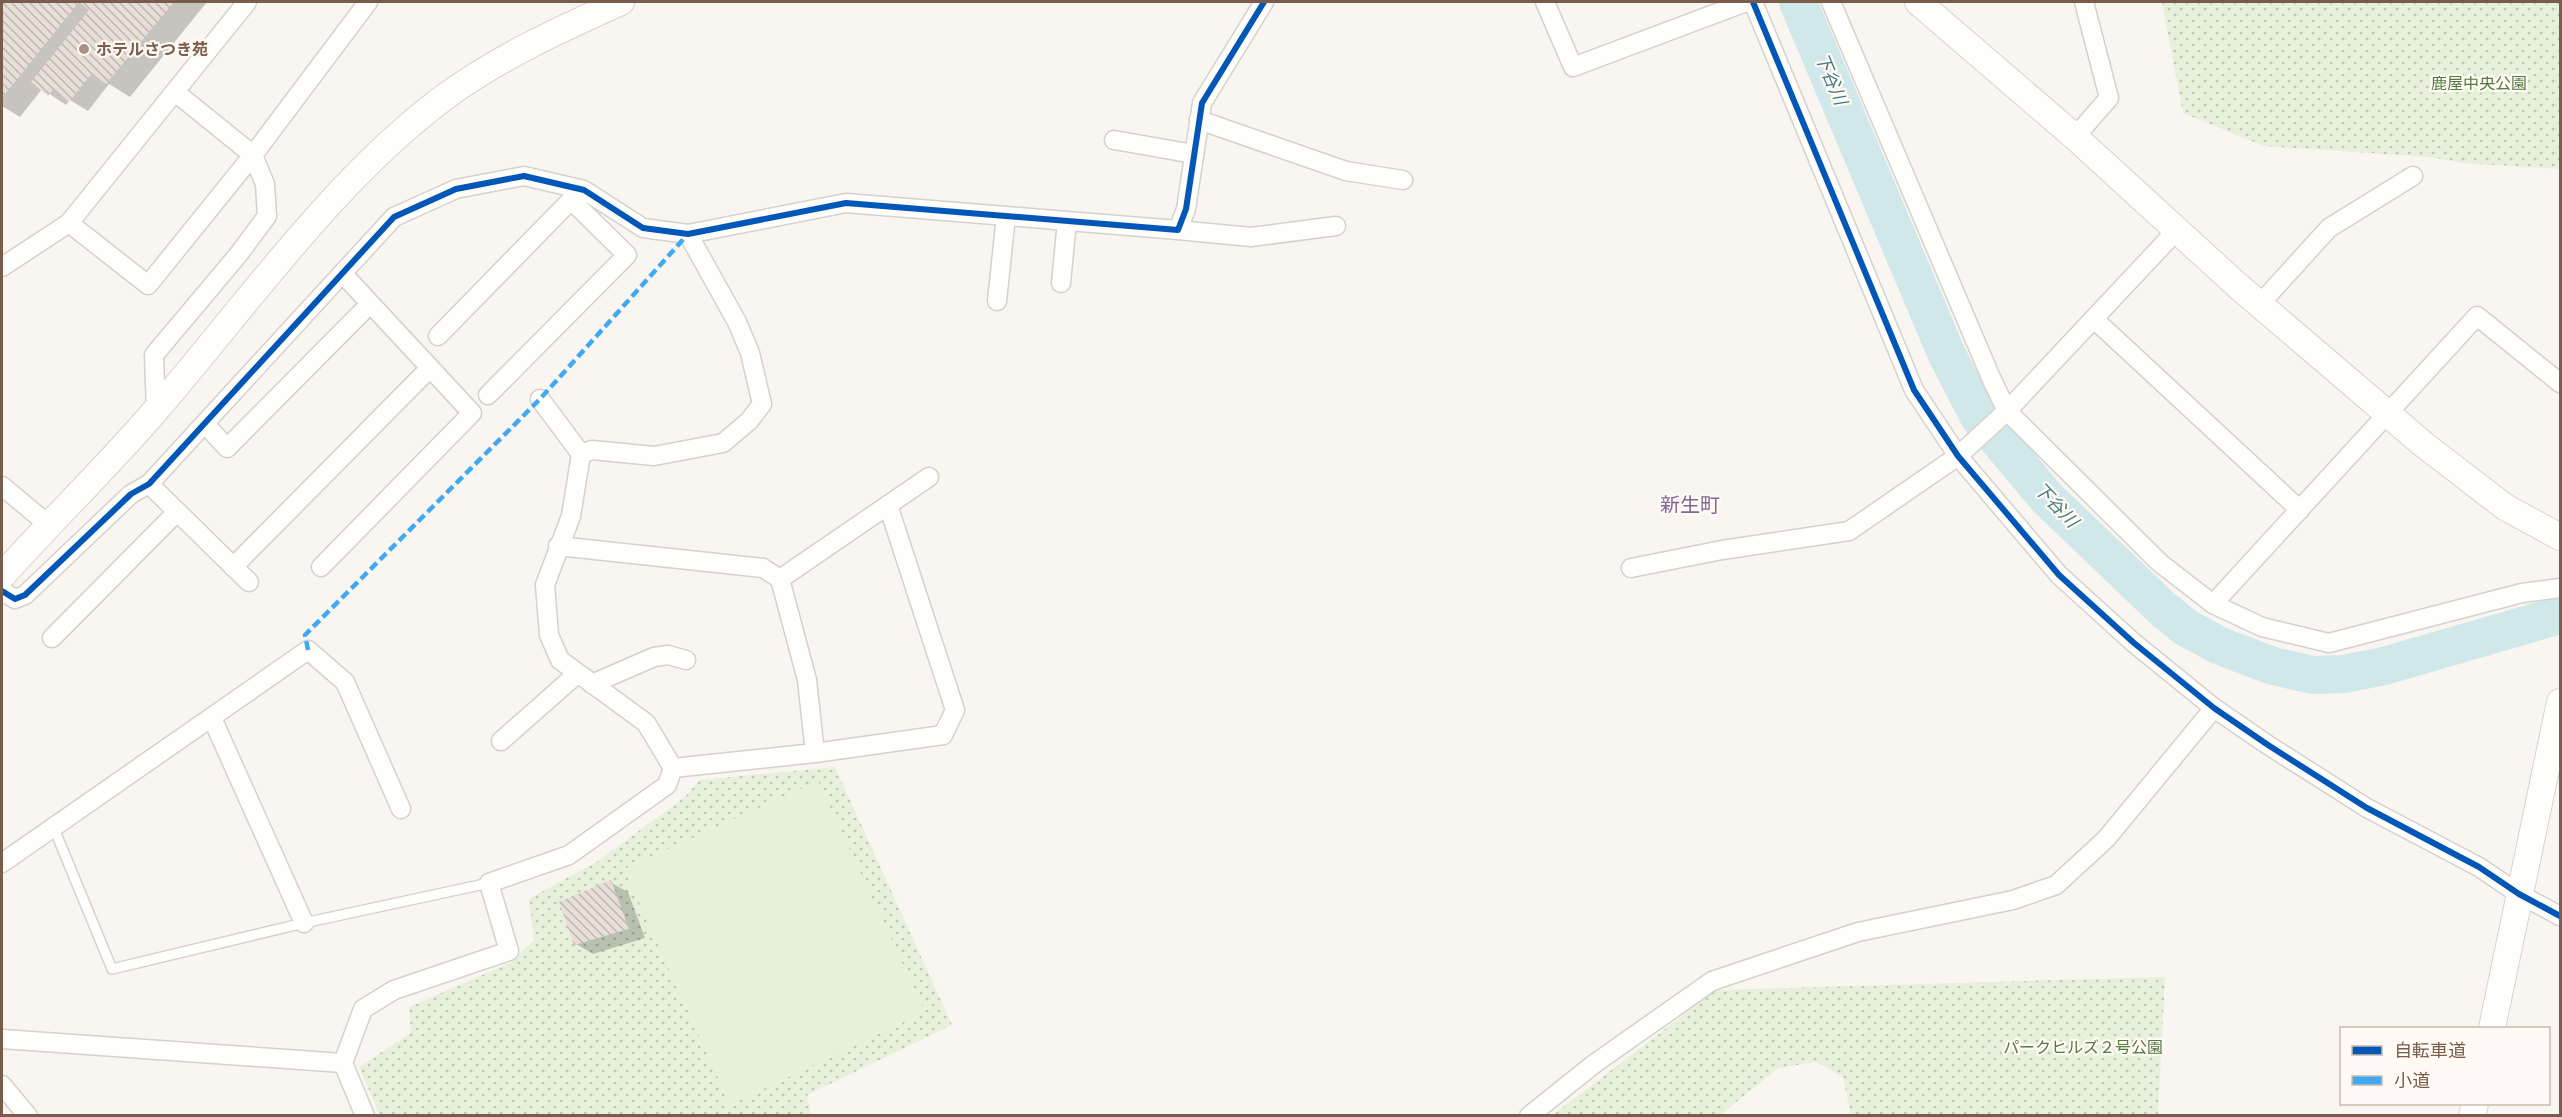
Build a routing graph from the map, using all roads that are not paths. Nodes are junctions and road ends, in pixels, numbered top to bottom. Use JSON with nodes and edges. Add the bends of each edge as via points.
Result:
{"nodes":[{"id":1,"x":247,"y":2,"type":"edge"},
{"id":2,"x":368,"y":2,"type":"edge"},
{"id":3,"x":621,"y":2,"type":"edge"},
{"id":4,"x":1264,"y":2,"type":"edge"},
{"id":5,"x":1545,"y":2,"type":"edge"},
{"id":6,"x":1746,"y":2,"type":"edge"},
{"id":7,"x":1753,"y":2,"type":"edge"},
{"id":8,"x":1831,"y":2,"type":"edge"},
{"id":9,"x":1918,"y":2,"type":"edge"},
{"id":10,"x":2084,"y":2,"type":"edge"},
{"id":11,"x":175,"y":92,"type":"junction"},
{"id":12,"x":1199,"y":120,"type":"junction"},
{"id":13,"x":2075,"y":137,"type":"junction"},
{"id":14,"x":1114,"y":140,"type":"dead end"},
{"id":15,"x":253,"y":154,"type":"junction"},
{"id":16,"x":1194,"y":154,"type":"junction"},
{"id":17,"x":2413,"y":176,"type":"dead end"},
{"id":18,"x":1403,"y":180,"type":"dead end"},
{"id":19,"x":573,"y":194,"type":"junction"},
{"id":20,"x":1006,"y":216,"type":"junction"},
{"id":21,"x":1067,"y":221,"type":"junction"},
{"id":22,"x":69,"y":223,"type":"junction"},
{"id":23,"x":1336,"y":226,"type":"dead end"},
{"id":24,"x":1178,"y":230,"type":"junction"},
{"id":25,"x":2176,"y":231,"type":"junction"},
{"id":26,"x":688,"y":234,"type":"junction"},
{"id":27,"x":2,"y":267,"type":"edge"},
{"id":28,"x":343,"y":274,"type":"junction"},
{"id":29,"x":1061,"y":283,"type":"dead end"},
{"id":30,"x":997,"y":301,"type":"dead end"},
{"id":31,"x":370,"y":304,"type":"junction"},
{"id":32,"x":2259,"y":305,"type":"junction"},
{"id":33,"x":2094,"y":319,"type":"junction"},
{"id":34,"x":438,"y":336,"type":"dead end"},
{"id":35,"x":430,"y":368,"type":"junction"},
{"id":36,"x":2560,"y":383,"type":"edge"},
{"id":37,"x":488,"y":395,"type":"dead end"},
{"id":38,"x":540,"y":399,"type":"dead end"},
{"id":39,"x":156,"y":411,"type":"junction"},
{"id":40,"x":2007,"y":411,"type":"junction"},
{"id":41,"x":2388,"y":414,"type":"junction"},
{"id":42,"x":205,"y":424,"type":"junction"},
{"id":43,"x":581,"y":454,"type":"junction"},
{"id":44,"x":1958,"y":456,"type":"junction"},
{"id":45,"x":929,"y":477,"type":"dead end"},
{"id":46,"x":149,"y":484,"type":"junction"},
{"id":47,"x":2,"y":486,"type":"edge"},
{"id":48,"x":888,"y":505,"type":"junction"},
{"id":49,"x":2300,"y":510,"type":"junction"},
{"id":50,"x":177,"y":512,"type":"junction"},
{"id":51,"x":50,"y":526,"type":"junction"},
{"id":52,"x":2560,"y":537,"type":"edge"},
{"id":53,"x":558,"y":546,"type":"junction"},
{"id":54,"x":233,"y":567,"type":"junction"},
{"id":55,"x":321,"y":567,"type":"dead end"},
{"id":56,"x":1631,"y":568,"type":"dead end"},
{"id":57,"x":2,"y":576,"type":"edge"},
{"id":58,"x":780,"y":579,"type":"junction"},
{"id":59,"x":249,"y":582,"type":"dead end"},
{"id":60,"x":2560,"y":588,"type":"edge"},
{"id":61,"x":2,"y":591,"type":"edge"},
{"id":62,"x":2212,"y":604,"type":"junction"},
{"id":63,"x":51,"y":638,"type":"dead end"},
{"id":64,"x":686,"y":660,"type":"dead end"},
{"id":65,"x":585,"y":679,"type":"junction"},
{"id":66,"x":2560,"y":702,"type":"edge"},
{"id":67,"x":2214,"y":708,"type":"junction"},
{"id":68,"x":212,"y":718,"type":"junction"},
{"id":69,"x":501,"y":741,"type":"dead end"},
{"id":70,"x":815,"y":753,"type":"junction"},
{"id":71,"x":673,"y":768,"type":"junction"},
{"id":72,"x":401,"y":809,"type":"dead end"},
{"id":73,"x":53,"y":826,"type":"junction"},
{"id":74,"x":2,"y":863,"type":"edge"},
{"id":75,"x":489,"y":884,"type":"junction"},
{"id":76,"x":2519,"y":894,"type":"junction"},
{"id":77,"x":2560,"y":916,"type":"edge"},
{"id":78,"x":304,"y":923,"type":"junction"},
{"id":79,"x":2492,"y":1027,"type":"edge"},
{"id":80,"x":2,"y":1039,"type":"edge"},
{"id":81,"x":343,"y":1063,"type":"junction"},
{"id":82,"x":2,"y":1085,"type":"edge"},
{"id":83,"x":361,"y":1114,"type":"edge"},
{"id":84,"x":28,"y":1116,"type":"edge"},
{"id":85,"x":1529,"y":1116,"type":"edge"}],
"edges":[{"from":1,"to":11,"type":"street"},
{"from":2,"to":15,"type":"street"},
{"from":3,"to":39,"type":"street","via":[[517,50],[442,99],[389,144],[328,207]]},
{"from":4,"to":12,"type":"street","via":[[1202,104]]},
{"from":5,"to":6,"type":"street","via":[[1573,67]]},
{"from":7,"to":44,"type":"street","via":[[1914,390]]},
{"from":8,"to":40,"type":"street"},
{"from":9,"to":13,"type":"street"},
{"from":10,"to":13,"type":"street","via":[[2109,98]]},
{"from":11,"to":15,"type":"street"},
{"from":11,"to":22,"type":"street"},
{"from":12,"to":16,"type":"street"},
{"from":12,"to":18,"type":"street","via":[[1346,171]]},
{"from":13,"to":25,"type":"street"},
{"from":14,"to":16,"type":"street"},
{"from":15,"to":22,"type":"street","via":[[148,285]]},
{"from":15,"to":39,"type":"street","via":[[265,184],[267,216],[154,355]]},
{"from":16,"to":24,"type":"street"},
{"from":17,"to":32,"type":"street","via":[[2329,228]]},
{"from":19,"to":26,"type":"street","via":[[584,190],[643,228]]},
{"from":19,"to":28,"type":"street","via":[[524,176],[456,189],[394,217]]},
{"from":19,"to":34,"type":"street"},
{"from":19,"to":37,"type":"street","via":[[627,255]]},
{"from":20,"to":21,"type":"street"},
{"from":20,"to":26,"type":"street","via":[[846,203]]},
{"from":20,"to":30,"type":"street"},
{"from":21,"to":24,"type":"street"},
{"from":21,"to":29,"type":"street"},
{"from":22,"to":27,"type":"street"},
{"from":23,"to":24,"type":"street","via":[[1251,237]]},
{"from":25,"to":32,"type":"street"},
{"from":25,"to":33,"type":"street"},
{"from":26,"to":43,"type":"street","via":[[737,322],[750,353],[762,404],[750,421],[723,443],[654,456],[592,450]]},
{"from":28,"to":31,"type":"street"},
{"from":28,"to":42,"type":"street"},
{"from":31,"to":35,"type":"street"},
{"from":31,"to":42,"type":"street","via":[[227,448]]},
{"from":32,"to":41,"type":"street"},
{"from":33,"to":40,"type":"street"},
{"from":33,"to":49,"type":"street"},
{"from":35,"to":54,"type":"street"},
{"from":35,"to":55,"type":"street","via":[[472,413]]},
{"from":36,"to":41,"type":"street","via":[[2477,316]]},
{"from":38,"to":43,"type":"street"},
{"from":39,"to":51,"type":"street"},
{"from":40,"to":44,"type":"street"},
{"from":40,"to":62,"type":"street","via":[[2160,563]]},
{"from":41,"to":49,"type":"street"},
{"from":41,"to":52,"type":"street","via":[[2505,507]]},
{"from":42,"to":46,"type":"street"},
{"from":43,"to":53,"type":"street","via":[[571,516]]},
{"from":44,"to":56,"type":"street","via":[[1849,531]]},
{"from":44,"to":67,"type":"street","via":[[2059,575]]},
{"from":45,"to":48,"type":"street"},
{"from":46,"to":50,"type":"street"},
{"from":46,"to":61,"type":"street","via":[[131,494],[26,595],[15,599]]},
{"from":47,"to":51,"type":"street"},
{"from":48,"to":58,"type":"street"},
{"from":48,"to":70,"type":"street","via":[[954,710],[943,735]]},
{"from":49,"to":62,"type":"street"},
{"from":50,"to":54,"type":"street"},
{"from":50,"to":63,"type":"street"},
{"from":51,"to":57,"type":"street"},
{"from":53,"to":58,"type":"street","via":[[763,568]]},
{"from":53,"to":65,"type":"street","via":[[545,585],[549,635],[560,660]]},
{"from":54,"to":59,"type":"street"},
{"from":58,"to":70,"type":"street","via":[[807,680]]},
{"from":60,"to":62,"type":"street","via":[[2522,593],[2329,643],[2262,627]]},
{"from":64,"to":65,"type":"street","via":[[668,655],[654,657]]},
{"from":65,"to":69,"type":"street"},
{"from":65,"to":71,"type":"street","via":[[646,723]]},
{"from":66,"to":76,"type":"street"},
{"from":67,"to":76,"type":"street","via":[[2367,808],[2479,867]]},
{"from":67,"to":85,"type":"street","via":[[2106,839],[2056,885],[2013,900],[1858,932],[1712,981],[1594,1064]]},
{"from":68,"to":72,"type":"street","via":[[308,650],[345,682]]},
{"from":68,"to":73,"type":"street"},
{"from":68,"to":78,"type":"street"},
{"from":70,"to":71,"type":"street"},
{"from":71,"to":75,"type":"street","via":[[667,785],[569,855]]},
{"from":73,"to":74,"type":"street"},
{"from":73,"to":78,"type":"lane","via":[[112,969]]},
{"from":75,"to":78,"type":"lane"},
{"from":75,"to":81,"type":"street","via":[[509,951],[394,990],[363,1009]]},
{"from":76,"to":77,"type":"street"},
{"from":76,"to":79,"type":"street"},
{"from":80,"to":81,"type":"street"},
{"from":81,"to":83,"type":"street"},
{"from":82,"to":84,"type":"street"}]}
